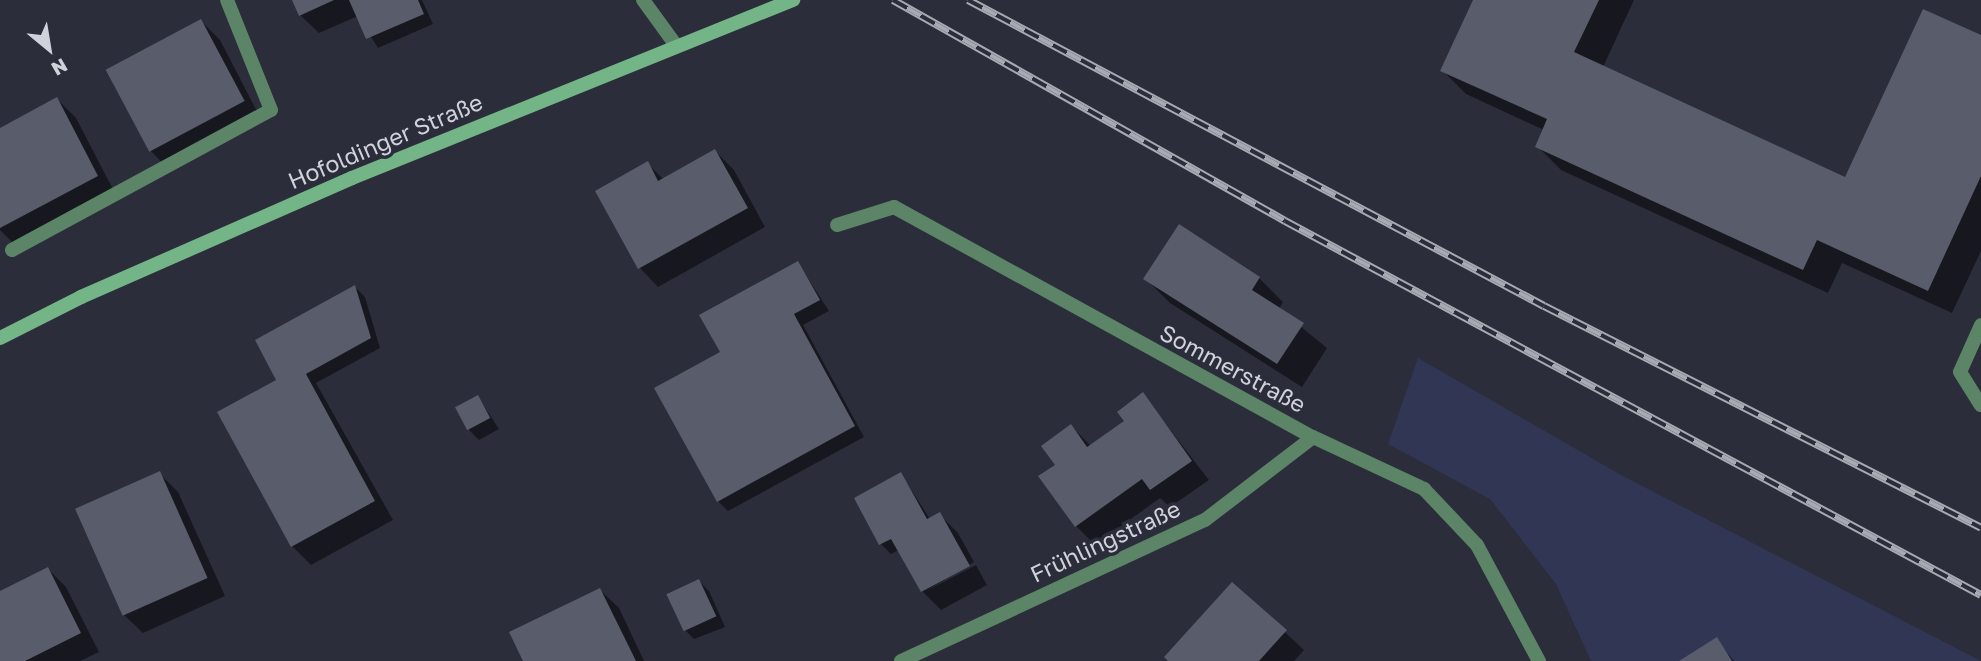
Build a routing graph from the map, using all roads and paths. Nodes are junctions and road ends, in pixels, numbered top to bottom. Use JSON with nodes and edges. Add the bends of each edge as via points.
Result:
{"nodes":[{"id":1,"x":227,"y":0,"type":"edge"},
{"id":2,"x":643,"y":0,"type":"edge"},
{"id":3,"x":793,"y":0,"type":"edge"},
{"id":4,"x":675,"y":44,"type":"junction"},
{"id":5,"x":837,"y":226,"type":"dead end"},
{"id":6,"x":12,"y":250,"type":"dead end"},
{"id":7,"x":1981,"y":325,"type":"edge"},
{"id":8,"x":0,"y":338,"type":"edge"},
{"id":9,"x":1981,"y":405,"type":"edge"},
{"id":10,"x":1312,"y":437,"type":"junction"},
{"id":11,"x":901,"y":661,"type":"edge"},
{"id":12,"x":1539,"y":661,"type":"edge"}],
"edges":[{"from":1,"to":6,"type":"street","via":[[271,110]]},
{"from":2,"to":4,"type":"street"},
{"from":3,"to":4,"type":"main road","name":"Hofoldinger Straße"},
{"from":4,"to":8,"type":"main road","name":"Hofoldinger Straße","via":[[328,189]]},
{"from":5,"to":10,"type":"street","name":"Sommerstraße","via":[[894,207]]},
{"from":7,"to":9,"type":"street","via":[[1960,372]]},
{"from":10,"to":11,"type":"street","name":"Frühlingstraße","via":[[1205,520]]},
{"from":10,"to":12,"type":"street","name":"Sommerstraße","via":[[1424,489],[1477,545]]}]}
